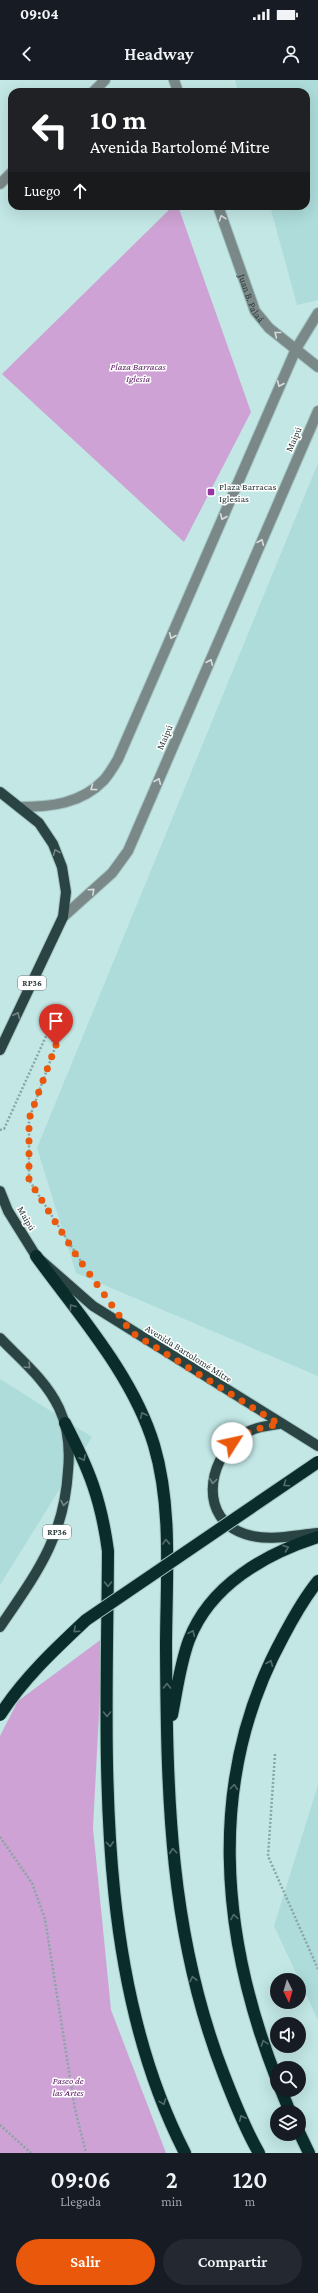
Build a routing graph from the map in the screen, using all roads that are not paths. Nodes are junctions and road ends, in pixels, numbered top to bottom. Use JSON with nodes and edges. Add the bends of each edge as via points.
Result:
{"nodes":[{"id":1,"x":105,"y":80,"type":"edge"},
{"id":2,"x":97,"y":88,"type":"edge"},
{"id":3,"x":8,"y":176,"type":"edge"},
{"id":4,"x":0,"y":184,"type":"edge"},
{"id":5,"x":219,"y":210,"type":"edge"},
{"id":6,"x":318,"y":313,"type":"edge"},
{"id":7,"x":296,"y":349,"type":"junction"},
{"id":8,"x":318,"y":367,"type":"edge"},
{"id":9,"x":318,"y":411,"type":"edge"},
{"id":10,"x":0,"y":792,"type":"edge"},
{"id":11,"x":19,"y":807,"type":"junction"},
{"id":12,"x":63,"y":917,"type":"junction"},
{"id":13,"x":0,"y":1050,"type":"edge"},
{"id":14,"x":0,"y":1191,"type":"edge"},
{"id":15,"x":36,"y":1256,"type":"junction"},
{"id":16,"x":0,"y":1338,"type":"edge"},
{"id":17,"x":65,"y":1423,"type":"junction"},
{"id":18,"x":279,"y":1424,"type":"junction"},
{"id":19,"x":318,"y":1446,"type":"edge"},
{"id":20,"x":318,"y":1462,"type":"edge"},
{"id":21,"x":318,"y":1534,"type":"edge"},
{"id":22,"x":318,"y":1537,"type":"edge"},
{"id":23,"x":318,"y":1581,"type":"edge"},
{"id":24,"x":0,"y":1627,"type":"edge"},
{"id":25,"x":0,"y":1715,"type":"edge"},
{"id":26,"x":167,"y":1739,"type":"junction"},
{"id":27,"x":271,"y":2061,"type":"edge"},
{"id":28,"x":303,"y":2141,"type":"edge"},
{"id":29,"x":185,"y":2153,"type":"edge"},
{"id":30,"x":259,"y":2153,"type":"edge"},
{"id":31,"x":309,"y":2153,"type":"edge"}],
"edges":[{"from":1,"to":2,"type":"street"},
{"from":3,"to":4,"type":"street"},
{"from":7,"to":5,"type":"street","name":"Juan B. Palaá","one_way":true,"via":[[269,328],[255,311]]},
{"from":6,"to":7,"type":"street"},
{"from":7,"to":8,"type":"street","name":"Juan B. Palaá"},
{"from":7,"to":11,"type":"street","one_way":true,"via":[[118,759],[104,780],[82,796],[64,804]]},
{"from":12,"to":9,"type":"street","name":"Maipú","one_way":true,"via":[[112,872],[128,851]]},
{"from":10,"to":11,"type":"main road","number":"RP36"},
{"from":12,"to":11,"type":"main road","number":"RP36","one_way":true,"via":[[66,892],[58,856],[39,823]]},
{"from":13,"to":12,"type":"main road","name":"Maipú","number":"RP36","one_way":true},
{"from":14,"to":15,"type":"main road","name":"Maipú","via":[[8,1211]]},
{"from":15,"to":18,"type":"main road","name":"Avenida Bartolomé Mitre","via":[[93,1306]]},
{"from":26,"to":15,"type":"highway","one_way":true,"via":[[165,1514],[154,1446],[145,1418],[121,1374]]},
{"from":16,"to":17,"type":"main road","number":"RP36","one_way":true,"via":[[39,1377],[51,1394]]},
{"from":17,"to":24,"type":"main road","number":"RP36","one_way":true,"via":[[69,1455],[68,1477],[57,1534],[38,1571]]},
{"from":17,"to":29,"type":"highway","one_way":true,"via":[[95,1486],[108,1551],[107,1803],[118,1924],[134,2008],[150,2065]]},
{"from":18,"to":19,"type":"main road","name":"Avenida Bartolomé Mitre"},
{"from":18,"to":21,"type":"main road","one_way":true,"via":[[263,1426],[240,1436],[224,1453],[215,1471],[213,1483],[212,1496],[216,1508],[234,1529],[249,1535],[264,1538]]},
{"from":20,"to":25,"type":"highway","one_way":true,"bridge":true,"via":[[86,1620],[32,1675]]},
{"from":26,"to":22,"type":"highway","one_way":true,"via":[[185,1652],[199,1618],[223,1590],[260,1561]]},
{"from":27,"to":23,"type":"highway","one_way":true,"via":[[256,2016],[238,1941],[229,1878],[234,1781],[248,1720],[259,1688],[282,1638]]},
{"from":30,"to":26,"type":"highway","one_way":true,"via":[[232,2096],[197,2000],[177,1899]]},
{"from":28,"to":31,"type":"highway"}]}
